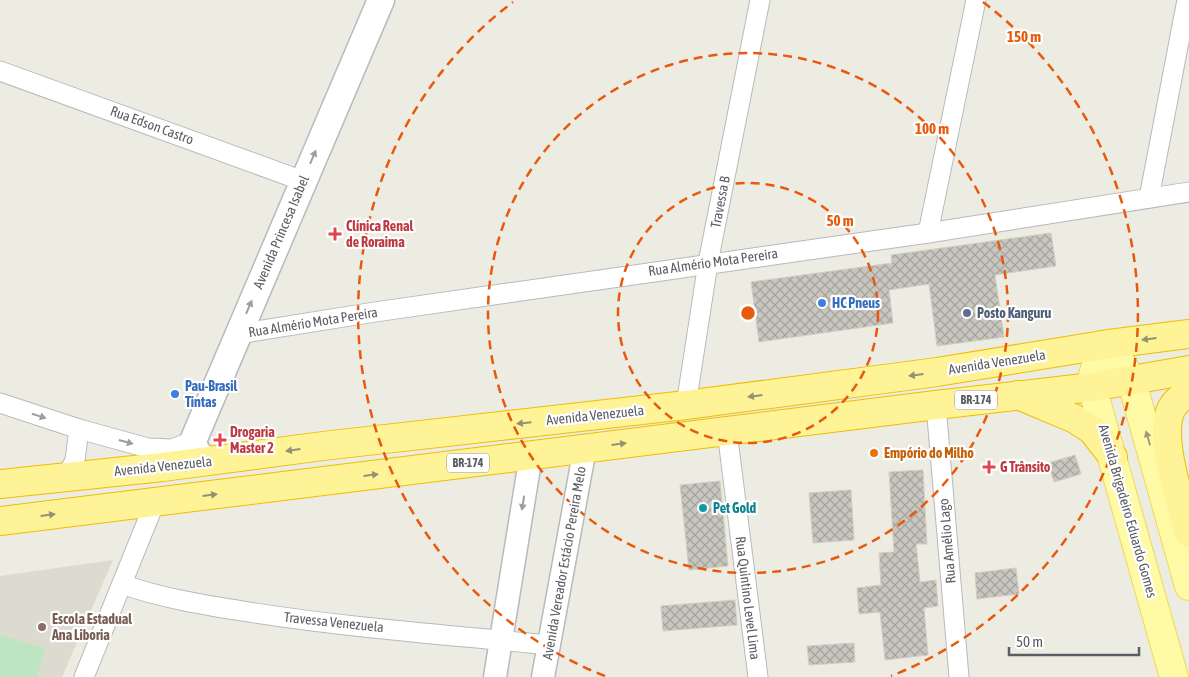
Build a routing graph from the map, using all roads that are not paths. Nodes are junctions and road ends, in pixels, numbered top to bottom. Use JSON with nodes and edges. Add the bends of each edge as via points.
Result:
{"nodes":[{"id":1,"x":381,"y":0,"type":"edge"},
{"id":2,"x":760,"y":0,"type":"edge"},
{"id":3,"x":976,"y":0,"type":"edge"},
{"id":4,"x":1187,"y":0,"type":"edge"},
{"id":5,"x":0,"y":71,"type":"edge"},
{"id":6,"x":303,"y":181,"type":"junction"},
{"id":7,"x":1189,"y":192,"type":"edge"},
{"id":8,"x":1149,"y":198,"type":"junction"},
{"id":9,"x":928,"y":232,"type":"junction"},
{"id":10,"x":708,"y":263,"type":"junction"},
{"id":11,"x":238,"y":334,"type":"junction"},
{"id":12,"x":1189,"y":334,"type":"edge"},
{"id":13,"x":1106,"y":345,"type":"junction"},
{"id":14,"x":1189,"y":370,"type":"edge"},
{"id":15,"x":1131,"y":379,"type":"junction"},
{"id":16,"x":1092,"y":387,"type":"junction"},
{"id":17,"x":1189,"y":393,"type":"edge"},
{"id":18,"x":1017,"y":395,"type":"junction"},
{"id":19,"x":0,"y":403,"type":"edge"},
{"id":20,"x":686,"y":405,"type":"junction"},
{"id":21,"x":936,"y":405,"type":"junction"},
{"id":22,"x":79,"y":429,"type":"junction"},
{"id":23,"x":727,"y":431,"type":"junction"},
{"id":24,"x":323,"y":446,"type":"junction"},
{"id":25,"x":585,"y":448,"type":"junction"},
{"id":26,"x":200,"y":451,"type":"junction"},
{"id":27,"x":531,"y":455,"type":"junction"},
{"id":28,"x":1113,"y":457,"type":"junction"},
{"id":29,"x":67,"y":476,"type":"junction"},
{"id":30,"x":316,"y":482,"type":"junction"},
{"id":31,"x":0,"y":484,"type":"edge"},
{"id":32,"x":155,"y":502,"type":"junction"},
{"id":33,"x":0,"y":521,"type":"edge"},
{"id":34,"x":1189,"y":533,"type":"edge"},
{"id":35,"x":122,"y":584,"type":"junction"},
{"id":36,"x":1189,"y":586,"type":"edge"},
{"id":37,"x":500,"y":640,"type":"junction"},
{"id":38,"x":549,"y":645,"type":"junction"},
{"id":39,"x":84,"y":677,"type":"edge"},
{"id":40,"x":495,"y":677,"type":"edge"},
{"id":41,"x":543,"y":677,"type":"edge"},
{"id":42,"x":758,"y":677,"type":"edge"},
{"id":43,"x":959,"y":677,"type":"edge"},
{"id":44,"x":1174,"y":677,"type":"edge"}],
"edges":[{"from":6,"to":1,"type":"main road","name":"Avenida Princesa Isabel","one_way":true},
{"from":2,"to":10,"type":"street","name":"Travessa B"},
{"from":3,"to":9,"type":"street"},
{"from":4,"to":8,"type":"street"},
{"from":5,"to":6,"type":"street","name":"Rua Edson Castro"},
{"from":11,"to":6,"type":"main road","name":"Avenida Princesa Isabel","one_way":true},
{"from":7,"to":8,"type":"street","name":"Rua Almério Mota Pereira"},
{"from":8,"to":9,"type":"street","name":"Rua Almério Mota Pereira"},
{"from":9,"to":10,"type":"street","name":"Rua Almério Mota Pereira"},
{"from":10,"to":11,"type":"street","name":"Rua Almério Mota Pereira"},
{"from":10,"to":20,"type":"street","name":"Travessa B"},
{"from":11,"to":26,"type":"main road","name":"Avenida Princesa Isabel"},
{"from":12,"to":13,"type":"highway","name":"Avenida Venezuela","one_way":true},
{"from":13,"to":15,"type":"main road"},
{"from":13,"to":16,"type":"main road","name":"Avenida Brigadeiro Eduardo Gomes","via":[[1093,375]]},
{"from":13,"to":20,"type":"highway","name":"Avenida Venezuela","one_way":true,"via":[[937,372]]},
{"from":14,"to":15,"type":"highway","number":"BR-174"},
{"from":15,"to":16,"type":"highway","number":"BR-174"},
{"from":36,"to":15,"type":"main road","one_way":true},
{"from":16,"to":18,"type":"highway","number":"BR-174"},
{"from":16,"to":28,"type":"main road","name":"Avenida Brigadeiro Eduardo Gomes"},
{"from":17,"to":34,"type":"highway","via":[[1170,411],[1167,434]]},
{"from":18,"to":21,"type":"highway","number":"BR-174"},
{"from":18,"to":28,"type":"highway","via":[[1084,424]]},
{"from":19,"to":22,"type":"street","one_way":true},
{"from":20,"to":24,"type":"highway","name":"Avenida Venezuela","one_way":true},
{"from":21,"to":23,"type":"highway","number":"BR-174"},
{"from":21,"to":43,"type":"street","name":"Rua Amélio Lago"},
{"from":22,"to":26,"type":"street","one_way":true,"via":[[148,448]]},
{"from":22,"to":29,"type":"street","via":[[75,460]]},
{"from":25,"to":23,"type":"highway","number":"BR-174","one_way":true},
{"from":23,"to":42,"type":"street","name":"Rua Quintino Level Lima"},
{"from":24,"to":26,"type":"highway","name":"Avenida Venezuela","one_way":true},
{"from":24,"to":30,"type":"highway","via":[[336,454],[338,462],[334,474]]},
{"from":25,"to":27,"type":"highway","number":"BR-174"},
{"from":25,"to":38,"type":"street","name":"Avenida Vereador Estácio Pereira Melo"},
{"from":26,"to":29,"type":"highway","name":"Avenida Venezuela"},
{"from":30,"to":27,"type":"highway","number":"BR-174","one_way":true},
{"from":27,"to":37,"type":"street","one_way":true},
{"from":28,"to":44,"type":"main road","name":"Avenida Brigadeiro Eduardo Gomes"},
{"from":29,"to":31,"type":"highway","name":"Avenida Venezuela"},
{"from":32,"to":30,"type":"highway","number":"BR-174","one_way":true},
{"from":33,"to":32,"type":"highway","number":"BR-174","one_way":true},
{"from":32,"to":35,"type":"street"},
{"from":35,"to":37,"type":"street","name":"Travessa Venezuela","via":[[228,609],[285,618]]},
{"from":35,"to":39,"type":"street"},
{"from":37,"to":38,"type":"street","name":"Travessa Venezuela"},
{"from":37,"to":40,"type":"street"},
{"from":38,"to":41,"type":"street","name":"Avenida Vereador Estácio Pereira Melo"}]}
